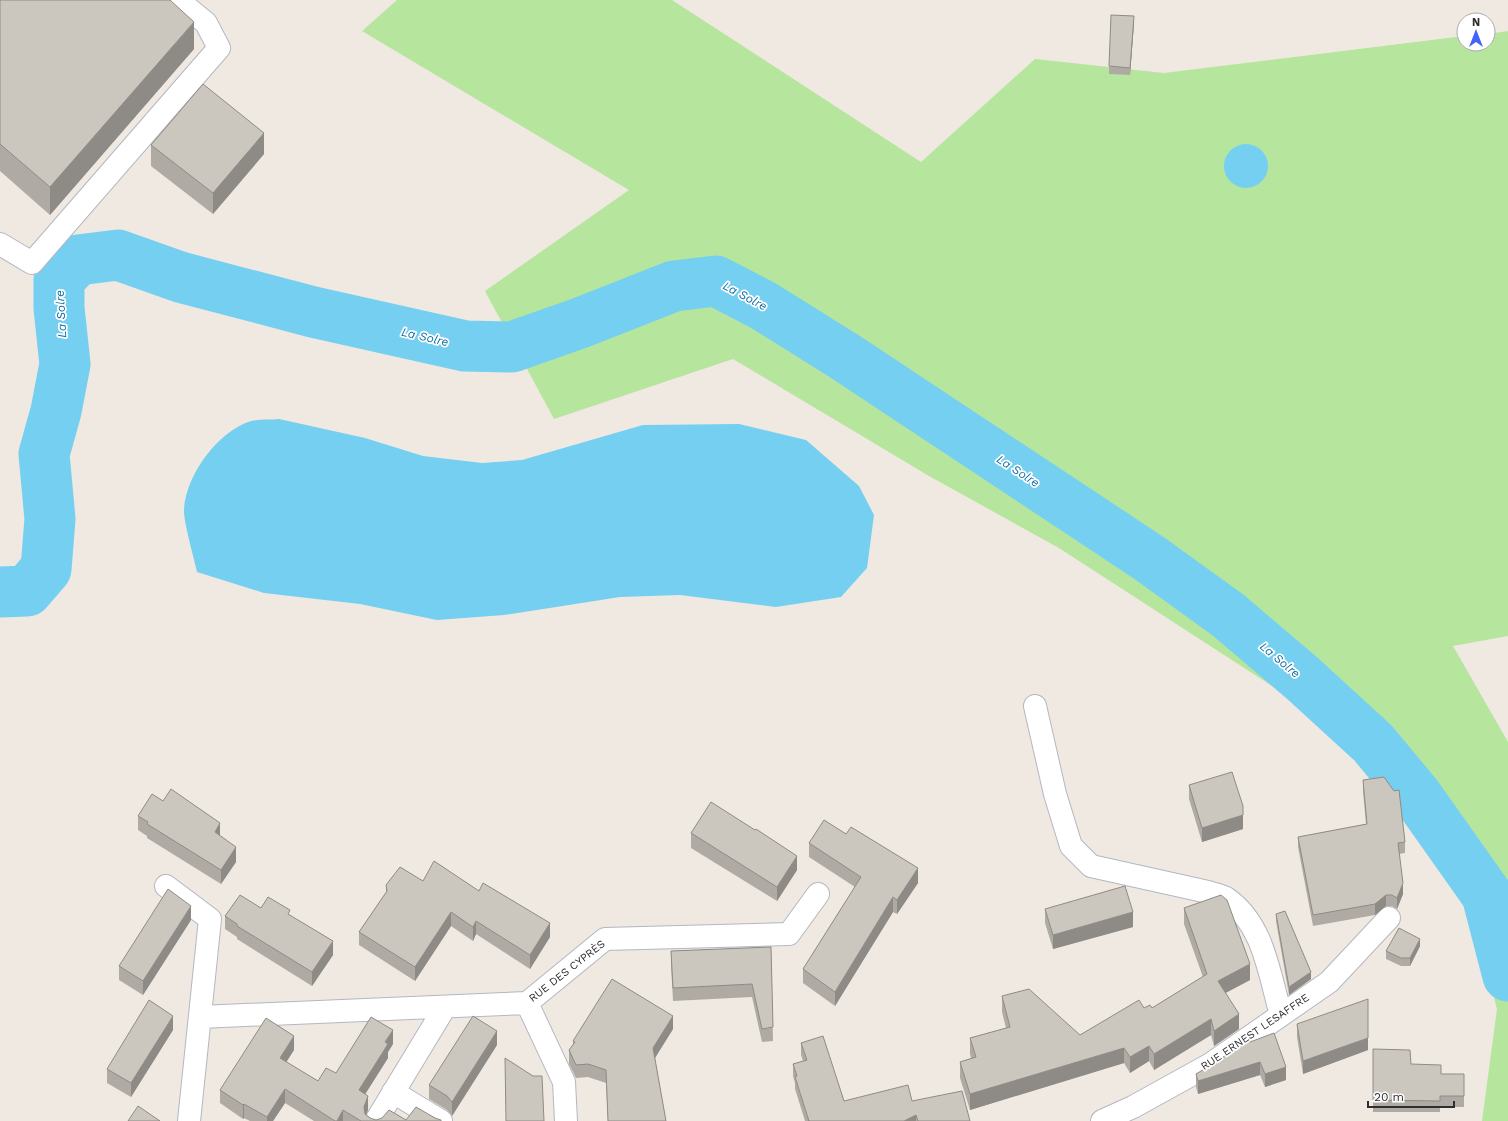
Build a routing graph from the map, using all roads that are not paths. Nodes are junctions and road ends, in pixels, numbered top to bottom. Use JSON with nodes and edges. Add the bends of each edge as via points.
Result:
{"nodes":[{"id":1,"x":178,"y":0,"type":"edge"},
{"id":2,"x":0,"y":244,"type":"edge"},
{"id":3,"x":1036,"y":706,"type":"dead end"},
{"id":4,"x":166,"y":886,"type":"dead end"},
{"id":5,"x":818,"y":894,"type":"dead end"},
{"id":6,"x":1389,"y":918,"type":"dead end"},
{"id":7,"x":527,"y":1003,"type":"junction"},
{"id":8,"x":445,"y":1007,"type":"junction"},
{"id":9,"x":1281,"y":1015,"type":"junction"},
{"id":10,"x":200,"y":1017,"type":"junction"},
{"id":11,"x":394,"y":1092,"type":"junction"},
{"id":12,"x":188,"y":1121,"type":"edge"},
{"id":13,"x":376,"y":1121,"type":"edge"},
{"id":14,"x":441,"y":1121,"type":"edge"},
{"id":15,"x":566,"y":1121,"type":"edge"},
{"id":16,"x":1102,"y":1121,"type":"edge"}],
"edges":[{"from":1,"to":2,"type":"street","via":[[206,23],[219,48],[32,263]]},
{"from":3,"to":9,"type":"street","via":[[1055,794],[1071,846],[1091,866],[1208,892],[1230,901],[1245,914],[1262,945]]},
{"from":4,"to":10,"type":"street","via":[[210,920]]},
{"from":5,"to":7,"type":"street","name":"RUE DES CYPRÈS","via":[[789,934],[605,939]]},
{"from":6,"to":9,"type":"street","name":"RUE ERNEST LESAFFRE","via":[[1328,982]]},
{"from":7,"to":8,"type":"street","name":"RUE DES CYPRÈS"},
{"from":7,"to":15,"type":"street","via":[[564,1082]]},
{"from":8,"to":10,"type":"street","name":"RUE DES CYPRÈS"},
{"from":8,"to":11,"type":"street"},
{"from":9,"to":16,"type":"street","name":"RUE ERNEST LESAFFRE","via":[[1209,1065]]},
{"from":10,"to":12,"type":"street"},
{"from":11,"to":13,"type":"street"},
{"from":11,"to":14,"type":"street"}]}
